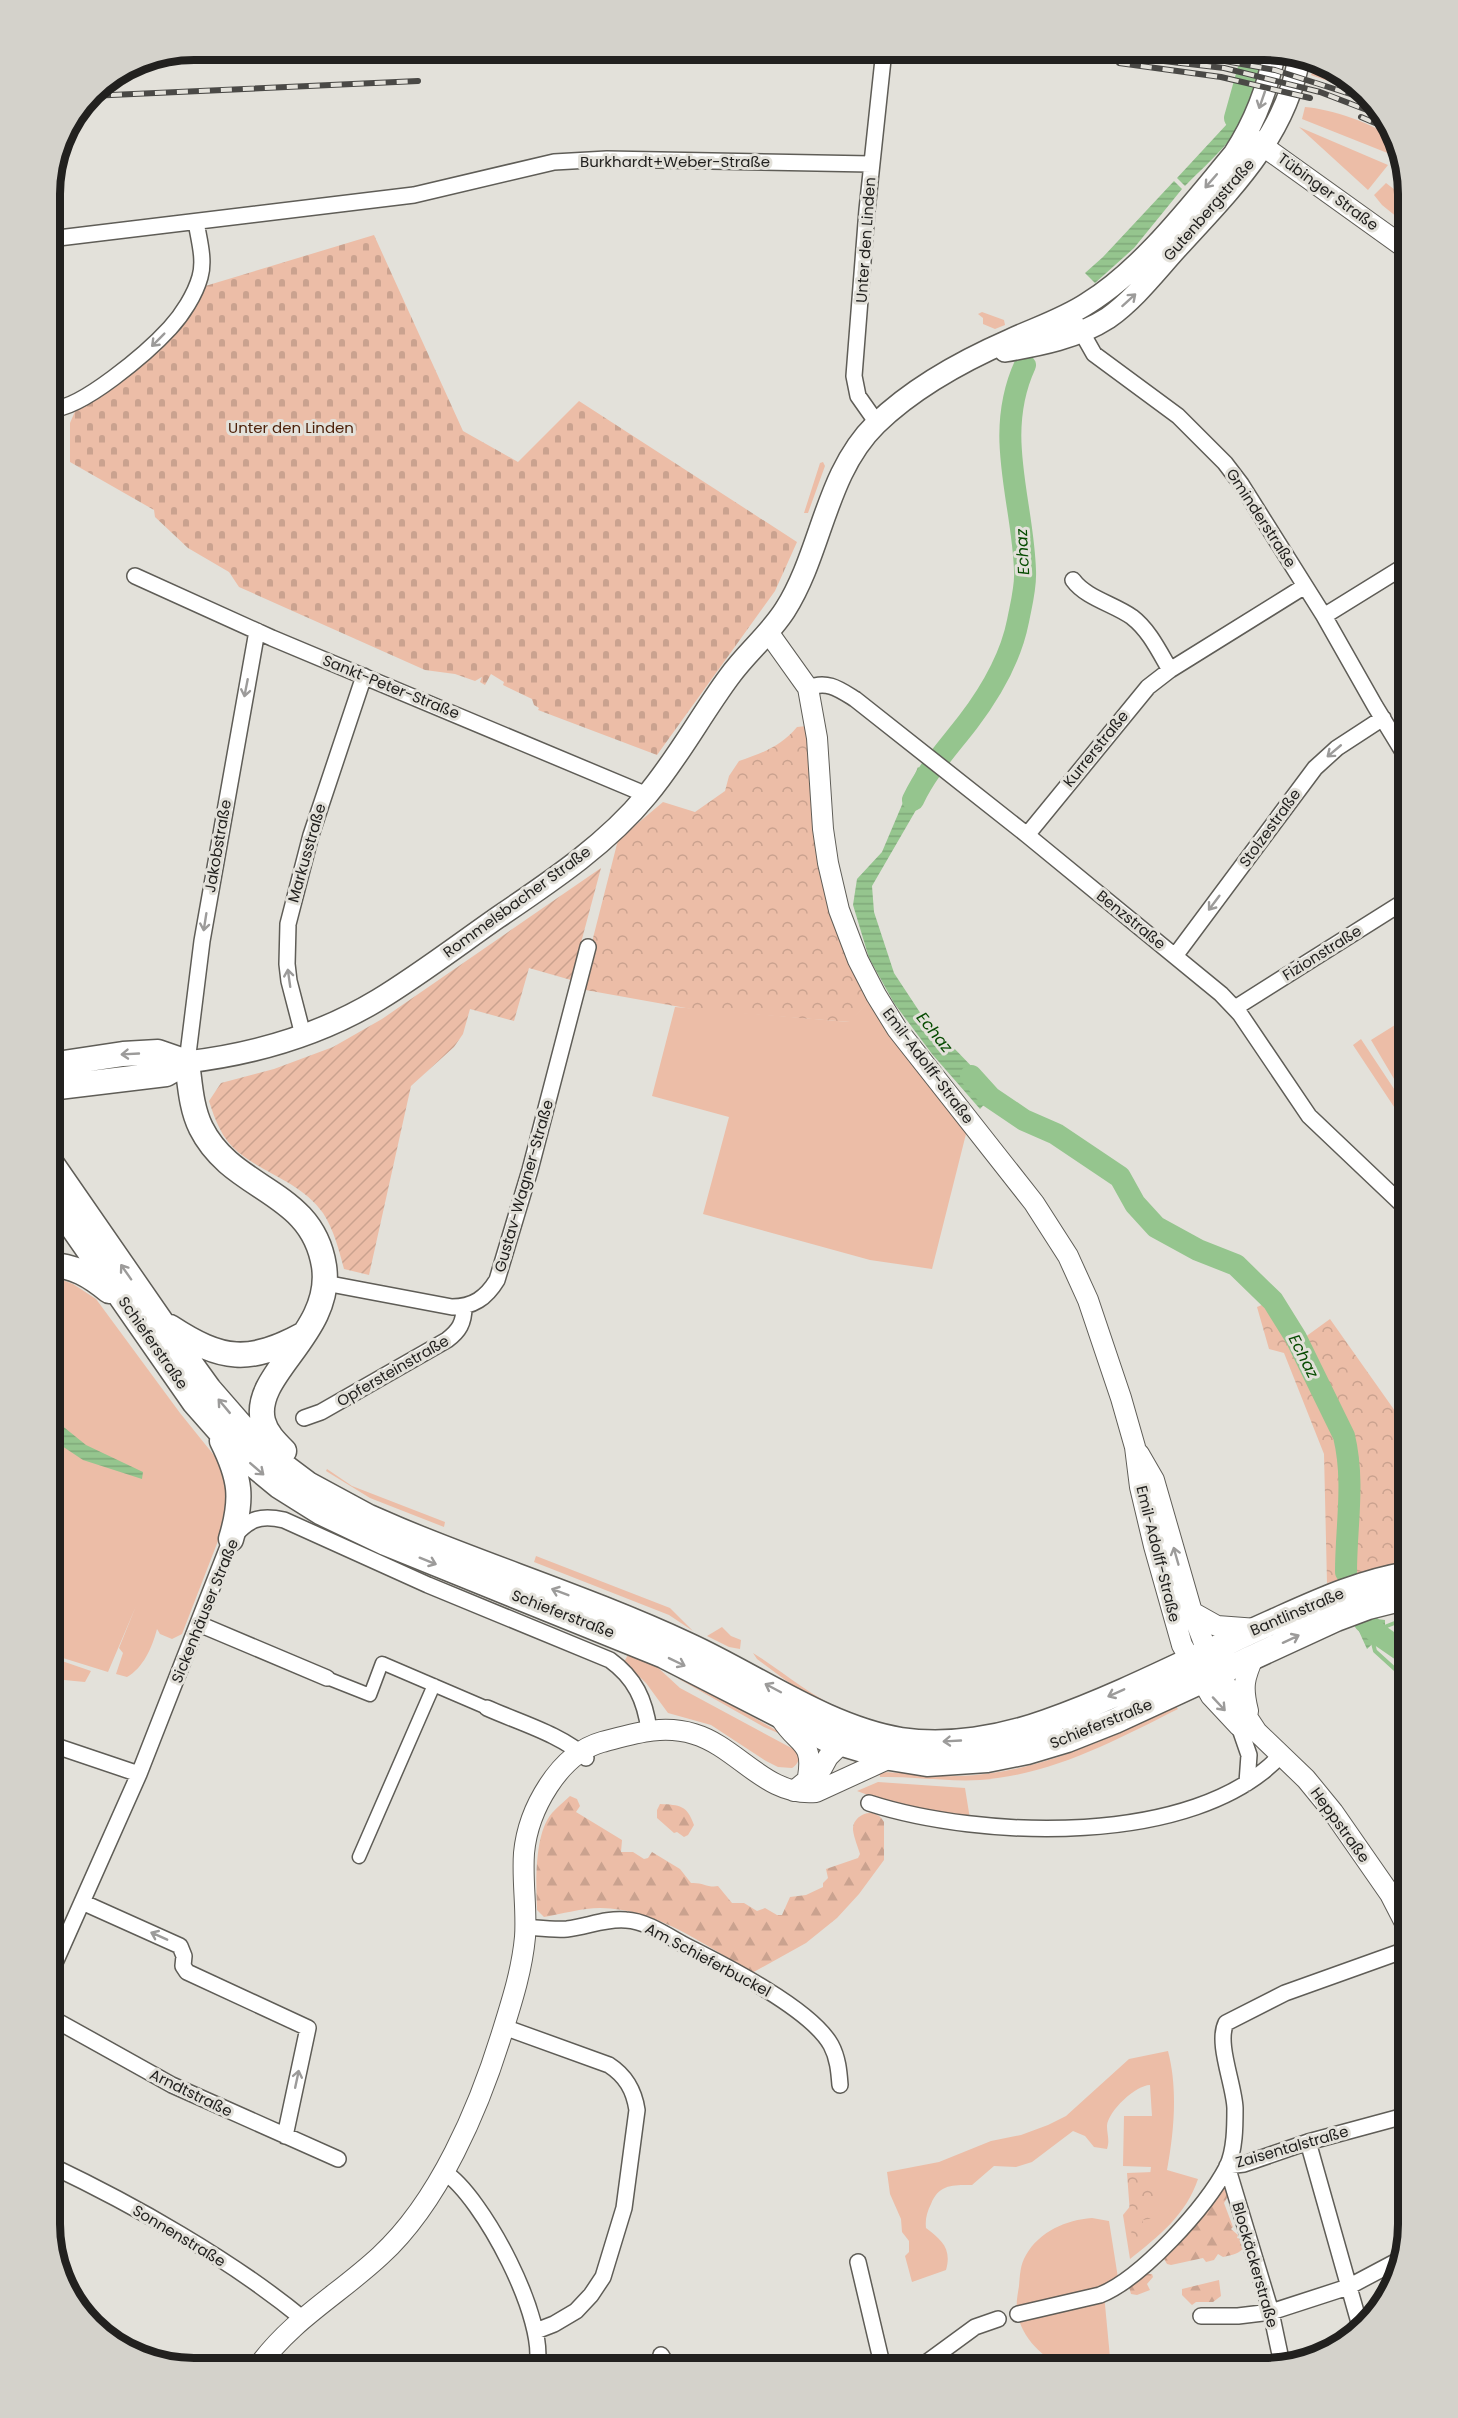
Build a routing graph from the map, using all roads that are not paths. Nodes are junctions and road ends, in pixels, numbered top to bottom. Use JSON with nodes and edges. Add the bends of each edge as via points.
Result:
{"nodes":[{"id":1,"x":883,"y":60,"type":"edge"},
{"id":2,"x":1272,"y":60,"type":"edge"},
{"id":3,"x":1297,"y":65,"type":"edge"},
{"id":4,"x":1255,"y":140,"type":"junction"},
{"id":5,"x":872,"y":164,"type":"junction"},
{"id":6,"x":196,"y":222,"type":"junction"},
{"id":7,"x":60,"y":238,"type":"edge"},
{"id":8,"x":1398,"y":243,"type":"edge"},
{"id":9,"x":1076,"y":323,"type":"junction"},
{"id":10,"x":60,"y":409,"type":"edge"},
{"id":11,"x":877,"y":423,"type":"junction"},
{"id":12,"x":1398,"y":570,"type":"edge"},
{"id":13,"x":135,"y":576,"type":"dead end"},
{"id":14,"x":1072,"y":580,"type":"dead end"},
{"id":15,"x":1305,"y":586,"type":"junction"},
{"id":16,"x":1324,"y":616,"type":"junction"},
{"id":17,"x":257,"y":631,"type":"junction"},
{"id":18,"x":768,"y":632,"type":"junction"},
{"id":19,"x":1170,"y":669,"type":"junction"},
{"id":20,"x":363,"y":676,"type":"junction"},
{"id":21,"x":808,"y":688,"type":"junction"},
{"id":22,"x":1383,"y":718,"type":"junction"},
{"id":23,"x":1398,"y":743,"type":"edge"},
{"id":24,"x":647,"y":795,"type":"junction"},
{"id":25,"x":1027,"y":835,"type":"junction"},
{"id":26,"x":1398,"y":905,"type":"edge"},
{"id":27,"x":588,"y":947,"type":"dead end"},
{"id":28,"x":1175,"y":956,"type":"junction"},
{"id":29,"x":1235,"y":1008,"type":"junction"},
{"id":30,"x":303,"y":1035,"type":"junction"},
{"id":31,"x":187,"y":1062,"type":"junction"},
{"id":32,"x":60,"y":1076,"type":"edge"},
{"id":33,"x":60,"y":1176,"type":"edge"},
{"id":34,"x":1398,"y":1200,"type":"edge"},
{"id":35,"x":60,"y":1209,"type":"edge"},
{"id":36,"x":60,"y":1266,"type":"edge"},
{"id":37,"x":325,"y":1283,"type":"junction"},
{"id":38,"x":124,"y":1302,"type":"junction"},
{"id":39,"x":464,"y":1307,"type":"junction"},
{"id":40,"x":159,"y":1320,"type":"junction"},
{"id":41,"x":306,"y":1333,"type":"junction"},
{"id":42,"x":303,"y":1418,"type":"dead end"},
{"id":43,"x":216,"y":1428,"type":"junction"},
{"id":44,"x":1135,"y":1447,"type":"junction"},
{"id":45,"x":369,"y":1517,"type":"junction"},
{"id":46,"x":231,"y":1539,"type":"junction"},
{"id":47,"x":1398,"y":1577,"type":"edge"},
{"id":48,"x":1398,"y":1600,"type":"edge"},
{"id":49,"x":1192,"y":1612,"type":"junction"},
{"id":50,"x":1174,"y":1622,"type":"junction"},
{"id":51,"x":199,"y":1624,"type":"junction"},
{"id":52,"x":1257,"y":1629,"type":"junction"},
{"id":53,"x":1254,"y":1656,"type":"junction"},
{"id":54,"x":1204,"y":1666,"type":"junction"},
{"id":55,"x":327,"y":1678,"type":"joint"},
{"id":56,"x":1143,"y":1681,"type":"junction"},
{"id":57,"x":434,"y":1685,"type":"junction"},
{"id":58,"x":1153,"y":1703,"type":"junction"},
{"id":59,"x":487,"y":1708,"type":"joint"},
{"id":60,"x":826,"y":1714,"type":"junction"},
{"id":61,"x":780,"y":1718,"type":"junction"},
{"id":62,"x":1248,"y":1725,"type":"junction"},
{"id":63,"x":649,"y":1730,"type":"junction"},
{"id":64,"x":869,"y":1732,"type":"junction"},
{"id":65,"x":841,"y":1744,"type":"junction"},
{"id":66,"x":60,"y":1747,"type":"edge"},
{"id":67,"x":583,"y":1755,"type":"junction"},
{"id":68,"x":1281,"y":1755,"type":"junction"},
{"id":69,"x":890,"y":1758,"type":"junction"},
{"id":70,"x":139,"y":1774,"type":"junction"},
{"id":71,"x":836,"y":1782,"type":"junction"},
{"id":72,"x":1247,"y":1783,"type":"junction"},
{"id":73,"x":801,"y":1784,"type":"junction"},
{"id":74,"x":869,"y":1803,"type":"dead end"},
{"id":75,"x":359,"y":1857,"type":"dead end"},
{"id":76,"x":82,"y":1902,"type":"junction"},
{"id":77,"x":1398,"y":1910,"type":"edge"},
{"id":78,"x":525,"y":1927,"type":"junction"},
{"id":79,"x":60,"y":1952,"type":"edge"},
{"id":80,"x":1398,"y":1953,"type":"edge"},
{"id":81,"x":60,"y":2023,"type":"edge"},
{"id":82,"x":504,"y":2027,"type":"junction"},
{"id":83,"x":840,"y":2085,"type":"dead end"},
{"id":84,"x":1398,"y":2118,"type":"edge"},
{"id":85,"x":285,"y":2136,"type":"junction"},
{"id":86,"x":1308,"y":2142,"type":"junction"},
{"id":87,"x":338,"y":2159,"type":"dead end"},
{"id":88,"x":1227,"y":2166,"type":"junction"},
{"id":89,"x":60,"y":2170,"type":"edge"},
{"id":90,"x":444,"y":2172,"type":"junction"},
{"id":91,"x":858,"y":2262,"type":"dead end"},
{"id":92,"x":1391,"y":2264,"type":"edge"},
{"id":93,"x":1348,"y":2287,"type":"junction"},
{"id":94,"x":1271,"y":2312,"type":"junction"},
{"id":95,"x":1018,"y":2314,"type":"dead end"},
{"id":96,"x":1201,"y":2316,"type":"dead end"},
{"id":97,"x":302,"y":2318,"type":"junction"},
{"id":98,"x":998,"y":2319,"type":"dead end"},
{"id":99,"x":1358,"y":2319,"type":"edge"},
{"id":100,"x":536,"y":2331,"type":"junction"},
{"id":101,"x":1281,"y":2357,"type":"edge"},
{"id":102,"x":265,"y":2358,"type":"edge"},
{"id":103,"x":538,"y":2358,"type":"edge"},
{"id":104,"x":882,"y":2358,"type":"edge"},
{"id":105,"x":933,"y":2358,"type":"edge"}],
"edges":[{"from":1,"to":5,"type":"street","name":"Unter den Linden"},
{"from":2,"to":4,"type":"main road","name":"Gutenbergstraße","one_way":true},
{"from":3,"to":4,"type":"main road","name":"Gutenbergstraße","via":[[1282,116]]},
{"from":4,"to":8,"type":"street","name":"Tübinger Straße"},
{"from":4,"to":9,"type":"main road","name":"Gutenbergstraße","via":[[1242,176],[1130,300],[1107,318]]},
{"from":5,"to":6,"type":"street","name":"Burkhardt+Weber-Straße","via":[[607,159],[554,162],[414,195]]},
{"from":5,"to":11,"type":"street","name":"Unter den Linden","via":[[854,376],[858,396]]},
{"from":6,"to":7,"type":"street","name":"Burkhardt+Weber-Straße"},
{"from":6,"to":10,"type":"street","one_way":true,"via":[[200,278],[171,326],[128,366],[79,401]]},
{"from":9,"to":11,"type":"main road","via":[[1046,343],[977,355],[922,387]]},
{"from":9,"to":15,"type":"street","name":"Gminderstraße","via":[[1090,349],[1178,416],[1225,463]]},
{"from":11,"to":18,"type":"main road","via":[[844,469],[797,587]]},
{"from":12,"to":16,"type":"street"},
{"from":13,"to":17,"type":"street","name":"Sankt-Peter-Straße"},
{"from":14,"to":19,"type":"street","via":[[1134,618]]},
{"from":15,"to":16,"type":"street","name":"Gminderstraße"},
{"from":15,"to":19,"type":"street","name":"Kurrerstraße"},
{"from":16,"to":22,"type":"street","name":"Gminderstraße"},
{"from":17,"to":20,"type":"street","name":"Sankt-Peter-Straße"},
{"from":17,"to":31,"type":"street","name":"Jakobstraße","one_way":true,"via":[[207,908]]},
{"from":18,"to":21,"type":"street","name":"Emil-Adolff-Straße"},
{"from":18,"to":24,"type":"main road","name":"Rommelsbacher Straße","via":[[730,675]]},
{"from":19,"to":25,"type":"street","name":"Kurrerstraße","via":[[1123,714]]},
{"from":20,"to":24,"type":"street","name":"Sankt-Peter-Straße"},
{"from":30,"to":20,"type":"street","name":"Markusstraße","one_way":true,"via":[[289,981],[287,945],[294,897]]},
{"from":21,"to":25,"type":"street","name":"Benzstraße","via":[[822,684],[836,687],[855,699]]},
{"from":21,"to":44,"type":"street","name":"Emil-Adolff-Straße","via":[[817,738],[828,863],[839,910],[858,960],[897,1029],[1028,1194],[1068,1256],[1104,1346]]},
{"from":22,"to":23,"type":"street","name":"Gminderstraße"},
{"from":22,"to":28,"type":"street","name":"Stolzestraße","one_way":true,"via":[[1337,748],[1315,768]]},
{"from":24,"to":30,"type":"main road","name":"Rommelsbacher Straße","via":[[601,841],[522,901],[378,1000]]},
{"from":25,"to":28,"type":"street","name":"Benzstraße"},
{"from":26,"to":29,"type":"street","name":"Fizionstraße"},
{"from":27,"to":39,"type":"street","name":"Gustav-Wagner-Straße","via":[[497,1280],[479,1301]]},
{"from":28,"to":29,"type":"street","name":"Benzstraße"},
{"from":29,"to":34,"type":"street","name":"Benzstraße","via":[[1305,1111]]},
{"from":30,"to":31,"type":"main road","name":"Rommelsbacher Straße","via":[[242,1054]]},
{"from":31,"to":32,"type":"main road","name":"Rommelsbacher Straße","via":[[158,1052],[123,1054]]},
{"from":31,"to":37,"type":"main road","via":[[194,1109],[206,1137],[235,1170],[291,1205],[304,1219],[318,1243]]},
{"from":40,"to":33,"type":"main road","name":"Schieferstraße","one_way":true},
{"from":35,"to":38,"type":"main road","name":"Schieferstraße"},
{"from":36,"to":38,"type":"main road","via":[[84,1273]]},
{"from":37,"to":39,"type":"street"},
{"from":37,"to":41,"type":"main road","via":[[320,1307]]},
{"from":38,"to":43,"type":"main road","name":"Schieferstraße"},
{"from":39,"to":42,"type":"street","name":"Opfersteinstraße","via":[[460,1328],[447,1340],[327,1409]]},
{"from":40,"to":41,"type":"main road","via":[[200,1346],[223,1354],[261,1353]]},
{"from":45,"to":40,"type":"main road","name":"Schieferstraße","one_way":true,"via":[[308,1484],[267,1452],[215,1396]]},
{"from":41,"to":45,"type":"main road","via":[[267,1389],[261,1408],[266,1429],[284,1451],[351,1497]]},
{"from":43,"to":46,"type":"main road","via":[[240,1494]]},
{"from":43,"to":61,"type":"main road","name":"Schieferstraße","one_way":true,"via":[[265,1476],[322,1514],[624,1638],[698,1672]]},
{"from":49,"to":44,"type":"street","name":"Emil-Adolff-Straße","one_way":true,"via":[[1154,1480]]},
{"from":44,"to":50,"type":"street","name":"Emil-Adolff-Straße","via":[[1140,1487]]},
{"from":60,"to":45,"type":"main road","name":"Schieferstraße","one_way":true,"via":[[625,1617]]},
{"from":46,"to":51,"type":"street","name":"Sickenhäuser Straße"},
{"from":46,"to":63,"type":"street","name":"Sickenhäuser Straße","via":[[251,1521],[271,1517],[284,1520],[428,1585],[597,1654],[632,1679],[643,1701]]},
{"from":47,"to":52,"type":"main road","name":"Bantlinstraße","via":[[1346,1591]]},
{"from":53,"to":48,"type":"main road","name":"Bantlinstraße","one_way":true,"via":[[1351,1613]]},
{"from":49,"to":50,"type":"street","via":[[1188,1618]]},
{"from":49,"to":52,"type":"street","via":[[1217,1626]]},
{"from":49,"to":54,"type":"street","name":"Emil-Adolff-Straße"},
{"from":50,"to":54,"type":"street","name":"Emil-Adolff-Straße"},
{"from":51,"to":55,"type":"street"},
{"from":51,"to":70,"type":"street","name":"Sickenhäuser Straße"},
{"from":52,"to":54,"type":"main road","name":"Bantlinstraße"},
{"from":53,"to":54,"type":"main road","name":"Bantlinstraße"},
{"from":53,"to":62,"type":"street","via":[[1243,1690]]},
{"from":54,"to":56,"type":"main road","name":"Schieferstraße"},
{"from":54,"to":58,"type":"main road","name":"Schieferstraße"},
{"from":54,"to":62,"type":"street","name":"Heppstraße"},
{"from":55,"to":57,"type":"street","via":[[369,1695],[382,1664]]},
{"from":56,"to":58,"type":"main road"},
{"from":56,"to":64,"type":"main road","name":"Schieferstraße","one_way":true,"via":[[1059,1717],[994,1736],[950,1742],[903,1740]]},
{"from":57,"to":59,"type":"street"},
{"from":57,"to":75,"type":"street"},
{"from":58,"to":69,"type":"main road","name":"Schieferstraße","via":[[1067,1740],[1002,1757],[927,1764]]},
{"from":59,"to":67,"type":"street","via":[[547,1734]]},
{"from":60,"to":64,"type":"main road","name":"Schieferstraße"},
{"from":60,"to":65,"type":"street"},
{"from":61,"to":65,"type":"main road","name":"Schieferstraße"},
{"from":61,"to":73,"type":"street","via":[[808,1750]]},
{"from":62,"to":68,"type":"street","name":"Heppstraße"},
{"from":62,"to":72,"type":"street"},
{"from":63,"to":67,"type":"street","via":[[611,1741],[602,1750]]},
{"from":63,"to":73,"type":"street","via":[[672,1730],[704,1738],[773,1783]]},
{"from":64,"to":65,"type":"street"},
{"from":65,"to":69,"type":"main road","name":"Schieferstraße"},
{"from":65,"to":71,"type":"street","via":[[845,1763]]},
{"from":65,"to":73,"type":"street","via":[[822,1768]]},
{"from":66,"to":70,"type":"street"},
{"from":67,"to":78,"type":"street","via":[[546,1793],[530,1824],[524,1854]]},
{"from":68,"to":72,"type":"street"},
{"from":68,"to":77,"type":"street","name":"Heppstraße","via":[[1333,1812]]},
{"from":69,"to":71,"type":"street"},
{"from":70,"to":76,"type":"street","name":"Sickenhäuser Straße"},
{"from":71,"to":73,"type":"street","via":[[804,1793]]},
{"from":72,"to":74,"type":"street","via":[[1207,1802],[1172,1812],[1071,1828],[972,1825]]},
{"from":76,"to":79,"type":"street","name":"Sickenhäuser Straße"},
{"from":85,"to":76,"type":"street","one_way":true,"via":[[308,2028],[187,1972],[180,1946]]},
{"from":78,"to":82,"type":"street"},
{"from":78,"to":83,"type":"street","name":"Am Schieferbuckel","via":[[568,1929],[602,1920],[628,1920],[652,1927],[739,1973],[816,2027],[831,2044]]},
{"from":80,"to":88,"type":"street","via":[[1284,1993],[1226,2023],[1223,2036],[1235,2110]]},
{"from":81,"to":85,"type":"street","name":"Arndtstraße","via":[[172,2085]]},
{"from":82,"to":90,"type":"street","via":[[477,2101]]},
{"from":82,"to":100,"type":"street","via":[[620,2072],[635,2096],[637,2110],[624,2208],[603,2277],[576,2311]]},
{"from":84,"to":86,"type":"street","name":"Zaisentalstraße"},
{"from":85,"to":87,"type":"street","name":"Arndtstraße"},
{"from":86,"to":88,"type":"street","name":"Zaisentalstraße"},
{"from":86,"to":93,"type":"street"},
{"from":88,"to":94,"type":"street","name":"Blockäckerstraße"},
{"from":88,"to":95,"type":"street","name":"Zaisentalstraße","via":[[1182,2230],[1129,2278],[1100,2295]]},
{"from":89,"to":97,"type":"street","name":"Sonnenstraße","via":[[138,2211],[227,2265]]},
{"from":90,"to":97,"type":"street","via":[[389,2248]]},
{"from":90,"to":100,"type":"street","via":[[477,2205],[516,2275]]},
{"from":91,"to":104,"type":"street"},
{"from":92,"to":93,"type":"street"},
{"from":93,"to":94,"type":"street"},
{"from":93,"to":99,"type":"street"},
{"from":94,"to":96,"type":"street"},
{"from":94,"to":101,"type":"street","name":"Blockäckerstraße"},
{"from":97,"to":102,"type":"street"},
{"from":98,"to":105,"type":"street","via":[[975,2327]]},
{"from":100,"to":103,"type":"street"}]}
